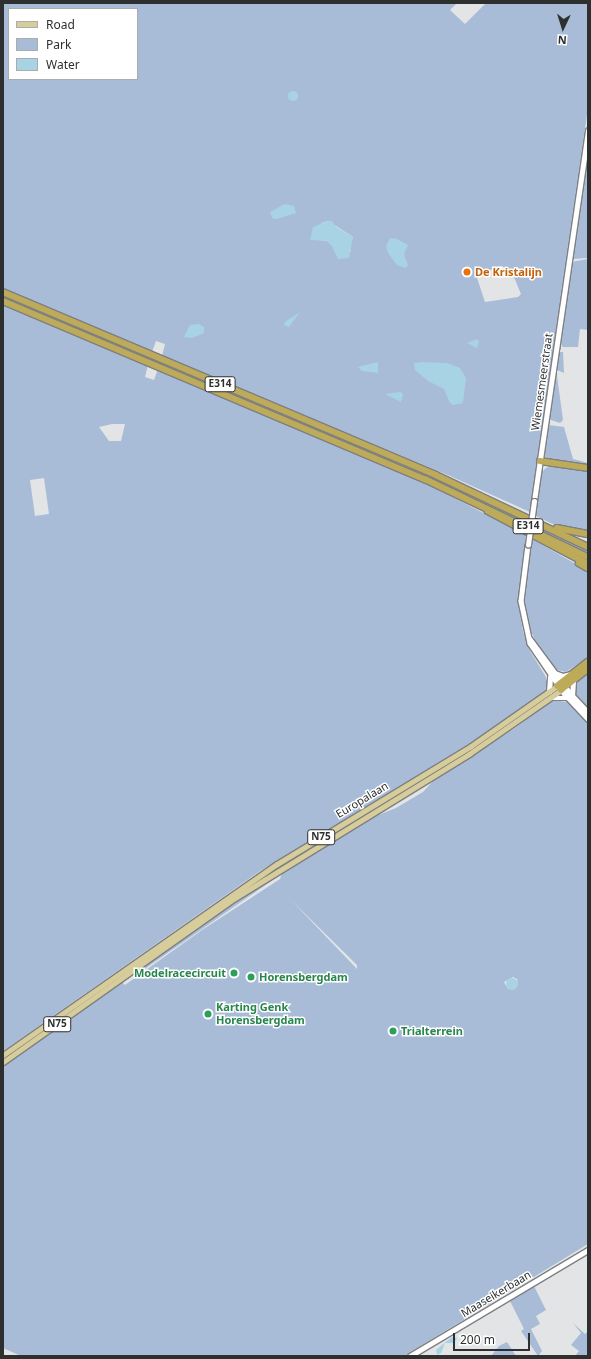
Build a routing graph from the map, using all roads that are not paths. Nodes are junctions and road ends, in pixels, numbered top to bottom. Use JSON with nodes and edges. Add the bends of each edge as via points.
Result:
{"nodes":[{"id":1,"x":588,"y":131,"type":"edge"},
{"id":2,"x":3,"y":292,"type":"edge"},
{"id":3,"x":3,"y":301,"type":"edge"},
{"id":4,"x":540,"y":461,"type":"junction"},
{"id":5,"x":588,"y":468,"type":"edge"},
{"id":6,"x":468,"y":498,"type":"junction"},
{"id":7,"x":536,"y":521,"type":"junction"},
{"id":8,"x":588,"y":534,"type":"edge"},
{"id":9,"x":555,"y":547,"type":"junction"},
{"id":10,"x":588,"y":547,"type":"edge"},
{"id":11,"x":588,"y":557,"type":"edge"},
{"id":12,"x":588,"y":564,"type":"edge"},
{"id":13,"x":588,"y":568,"type":"edge"},
{"id":14,"x":528,"y":636,"type":"junction"},
{"id":15,"x":588,"y":662,"type":"edge"},
{"id":16,"x":587,"y":670,"type":"edge"},
{"id":17,"x":574,"y":673,"type":"junction"},
{"id":18,"x":555,"y":674,"type":"junction"},
{"id":19,"x":550,"y":675,"type":"junction"},
{"id":20,"x":573,"y":680,"type":"junction"},
{"id":21,"x":561,"y":686,"type":"junction"},
{"id":22,"x":549,"y":692,"type":"junction"},
{"id":23,"x":570,"y":697,"type":"junction"},
{"id":24,"x":548,"y":699,"type":"junction"},
{"id":25,"x":588,"y":712,"type":"edge"},
{"id":26,"x":588,"y":719,"type":"edge"},
{"id":27,"x":108,"y":984,"type":"junction"},
{"id":28,"x":3,"y":1055,"type":"edge"},
{"id":29,"x":3,"y":1062,"type":"edge"},
{"id":30,"x":588,"y":1248,"type":"edge"},
{"id":31,"x":410,"y":1356,"type":"edge"}],
"edges":[{"from":1,"to":4,"type":"main road","name":"Wiemesmeerstraat"},
{"from":2,"to":7,"type":"highway","number":"E314","via":[[436,475]]},
{"from":3,"to":6,"type":"highway","number":"E314"},
{"from":4,"to":5,"type":"highway"},
{"from":4,"to":14,"type":"main road","name":"Wiemesmeerstraat","bridge":true,"via":[[521,601]]},
{"from":6,"to":9,"type":"highway","via":[[478,507]]},
{"from":6,"to":11,"type":"highway","number":"E314"},
{"from":7,"to":8,"type":"highway","via":[[571,532]]},
{"from":7,"to":10,"type":"highway","number":"E314"},
{"from":9,"to":12,"type":"highway"},
{"from":9,"to":13,"type":"highway"},
{"from":14,"to":18,"type":"main road","name":"Wiemesmeerstraat"},
{"from":14,"to":19,"type":"main road","name":"Wiemesmeerstraat","via":[[535,655]]},
{"from":15,"to":17,"type":"highway","name":"Europalaan","number":"N75"},
{"from":16,"to":20,"type":"highway","name":"Europalaan","number":"N75"},
{"from":17,"to":18,"type":"main road","via":[[562,676]]},
{"from":17,"to":21,"type":"highway","name":"Europalaan","number":"N75"},
{"from":18,"to":21,"type":"main road","name":"Wiemesmeerstraat"},
{"from":19,"to":21,"type":"main road","name":"Wiemesmeerstraat"},
{"from":19,"to":22,"type":"main road"},
{"from":20,"to":21,"type":"highway","name":"Europalaan","number":"N75"},
{"from":20,"to":23,"type":"main road"},
{"from":21,"to":22,"type":"main road","name":"Europalaan","number":"N75"},
{"from":21,"to":23,"type":"main road","name":"Wiemesmeerstraat"},
{"from":21,"to":24,"type":"main road","name":"Europalaan","number":"N75"},
{"from":22,"to":27,"type":"main road","name":"Europalaan","number":"N75","via":[[462,752],[277,864]]},
{"from":23,"to":24,"type":"main road","via":[[557,696]]},
{"from":23,"to":25,"type":"main road","name":"Wiemesmeerstraat"},
{"from":23,"to":26,"type":"main road","name":"Wiemesmeerstraat"},
{"from":24,"to":27,"type":"main road","name":"Europalaan","number":"N75","via":[[469,754],[280,868]]},
{"from":27,"to":28,"type":"main road","number":"N75"},
{"from":27,"to":29,"type":"main road","number":"N75"},
{"from":30,"to":31,"type":"main road","name":"Maaseikerbaan"}]}
